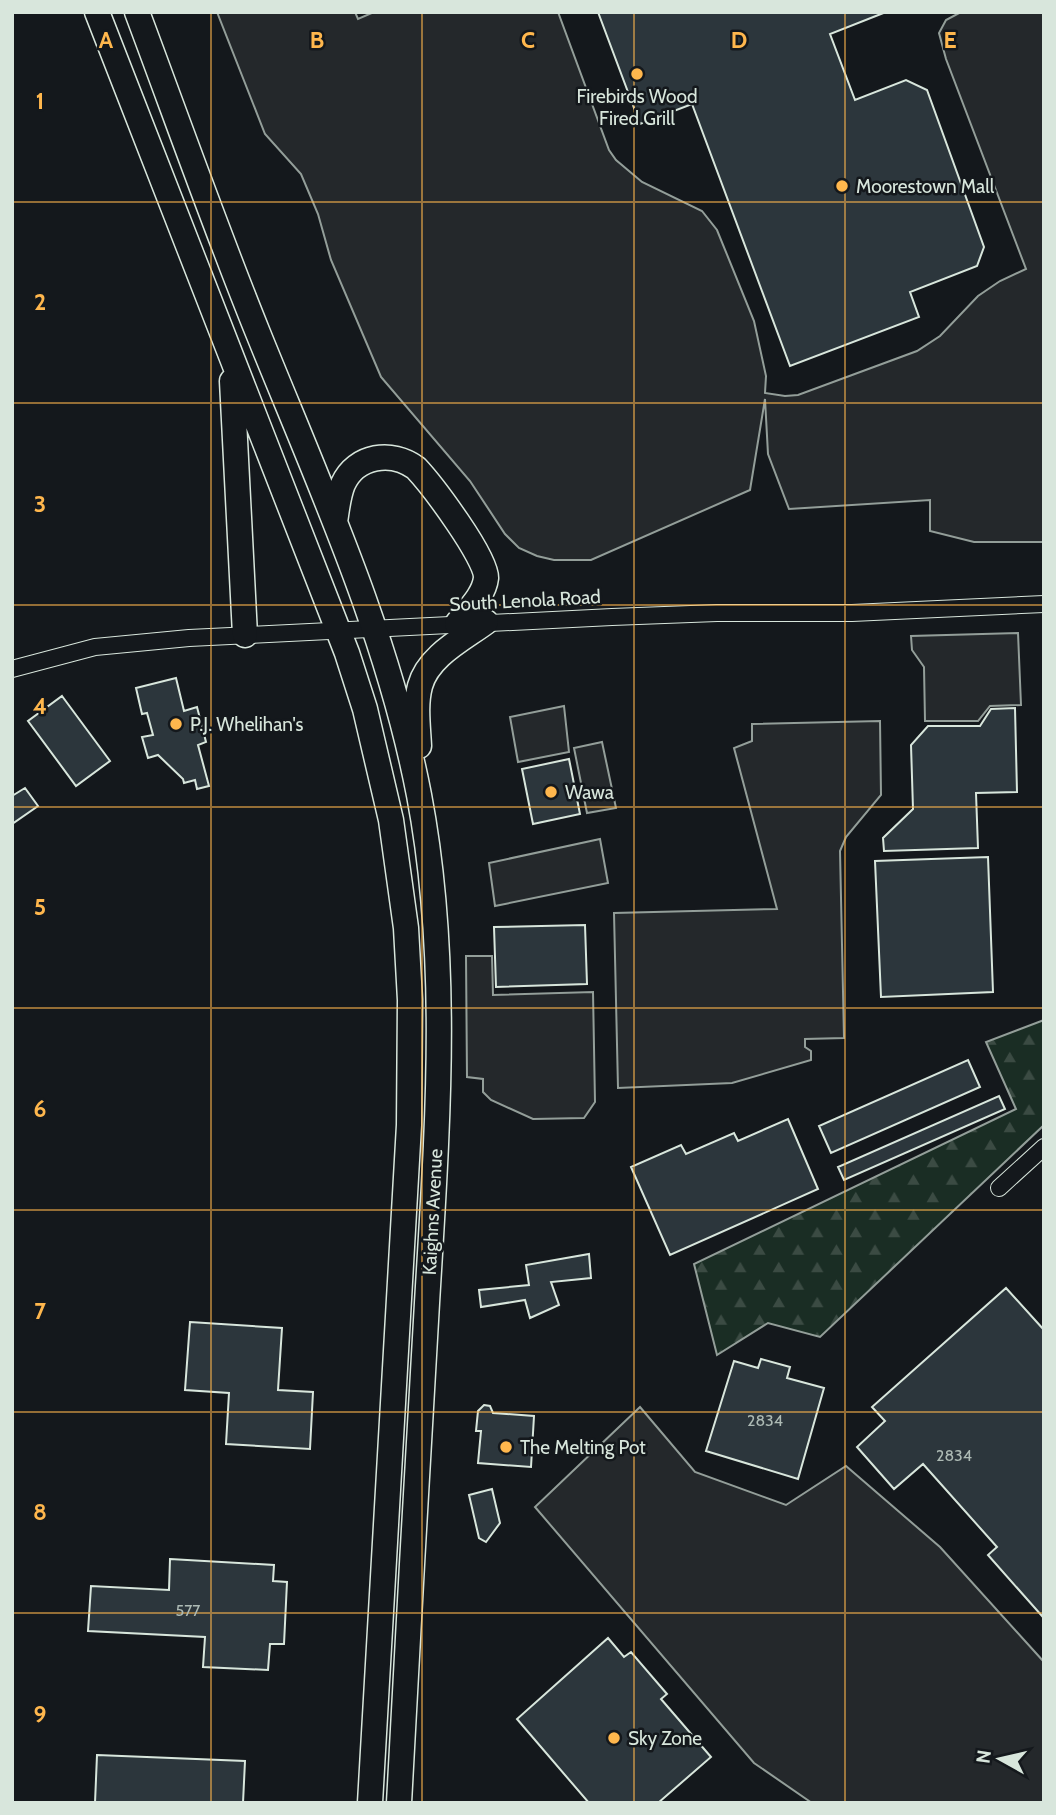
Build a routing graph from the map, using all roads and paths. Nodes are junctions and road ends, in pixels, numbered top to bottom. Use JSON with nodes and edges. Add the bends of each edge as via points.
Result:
{"nodes":[{"id":1,"x":97,"y":12,"type":"edge"},
{"id":2,"x":137,"y":12,"type":"edge"},
{"id":3,"x":230,"y":356,"type":"junction"},
{"id":4,"x":335,"y":523,"type":"junction"},
{"id":5,"x":1044,"y":604,"type":"edge"},
{"id":6,"x":486,"y":622,"type":"junction"},
{"id":7,"x":457,"y":624,"type":"junction"},
{"id":8,"x":374,"y":628,"type":"junction"},
{"id":9,"x":339,"y":631,"type":"junction"},
{"id":10,"x":245,"y":635,"type":"junction"},
{"id":11,"x":12,"y":669,"type":"edge"},
{"id":12,"x":420,"y":799,"type":"junction"},
{"id":13,"x":1044,"y":1147,"type":"edge"},
{"id":14,"x":999,"y":1188,"type":"dead end"},
{"id":15,"x":370,"y":1803,"type":"edge"},
{"id":16,"x":398,"y":1803,"type":"edge"}],
"edges":[{"from":1,"to":3,"type":"highway","name":"Kaighns Avenue"},
{"from":2,"to":4,"type":"highway"},
{"from":3,"to":9,"type":"highway","name":"Kaighns Avenue"},
{"from":3,"to":10,"type":"highway"},
{"from":4,"to":7,"type":"highway","via":[[343,483],[359,465],[386,457],[416,468],[485,569],[480,595]]},
{"from":4,"to":8,"type":"highway"},
{"from":5,"to":6,"type":"street","name":"South Lenola Road"},
{"from":6,"to":7,"type":"street","name":"South Lenola Road"},
{"from":6,"to":12,"type":"highway","via":[[435,661],[422,680],[418,703]]},
{"from":7,"to":8,"type":"street","name":"South Lenola Road"},
{"from":8,"to":9,"type":"street","name":"South Lenola Road"},
{"from":8,"to":12,"type":"highway","name":"Kaighns Avenue","via":[[395,692]]},
{"from":9,"to":10,"type":"street","name":"South Lenola Road"},
{"from":9,"to":15,"type":"highway","name":"Kaighns Avenue","via":[[384,782],[406,928],[410,1000],[409,1125]]},
{"from":10,"to":11,"type":"street","name":"South Lenola Road","via":[[95,647]]},
{"from":12,"to":16,"type":"highway","name":"Kaighns Avenue","via":[[437,958],[439,1076]]},
{"from":13,"to":14,"type":"street"}]}
